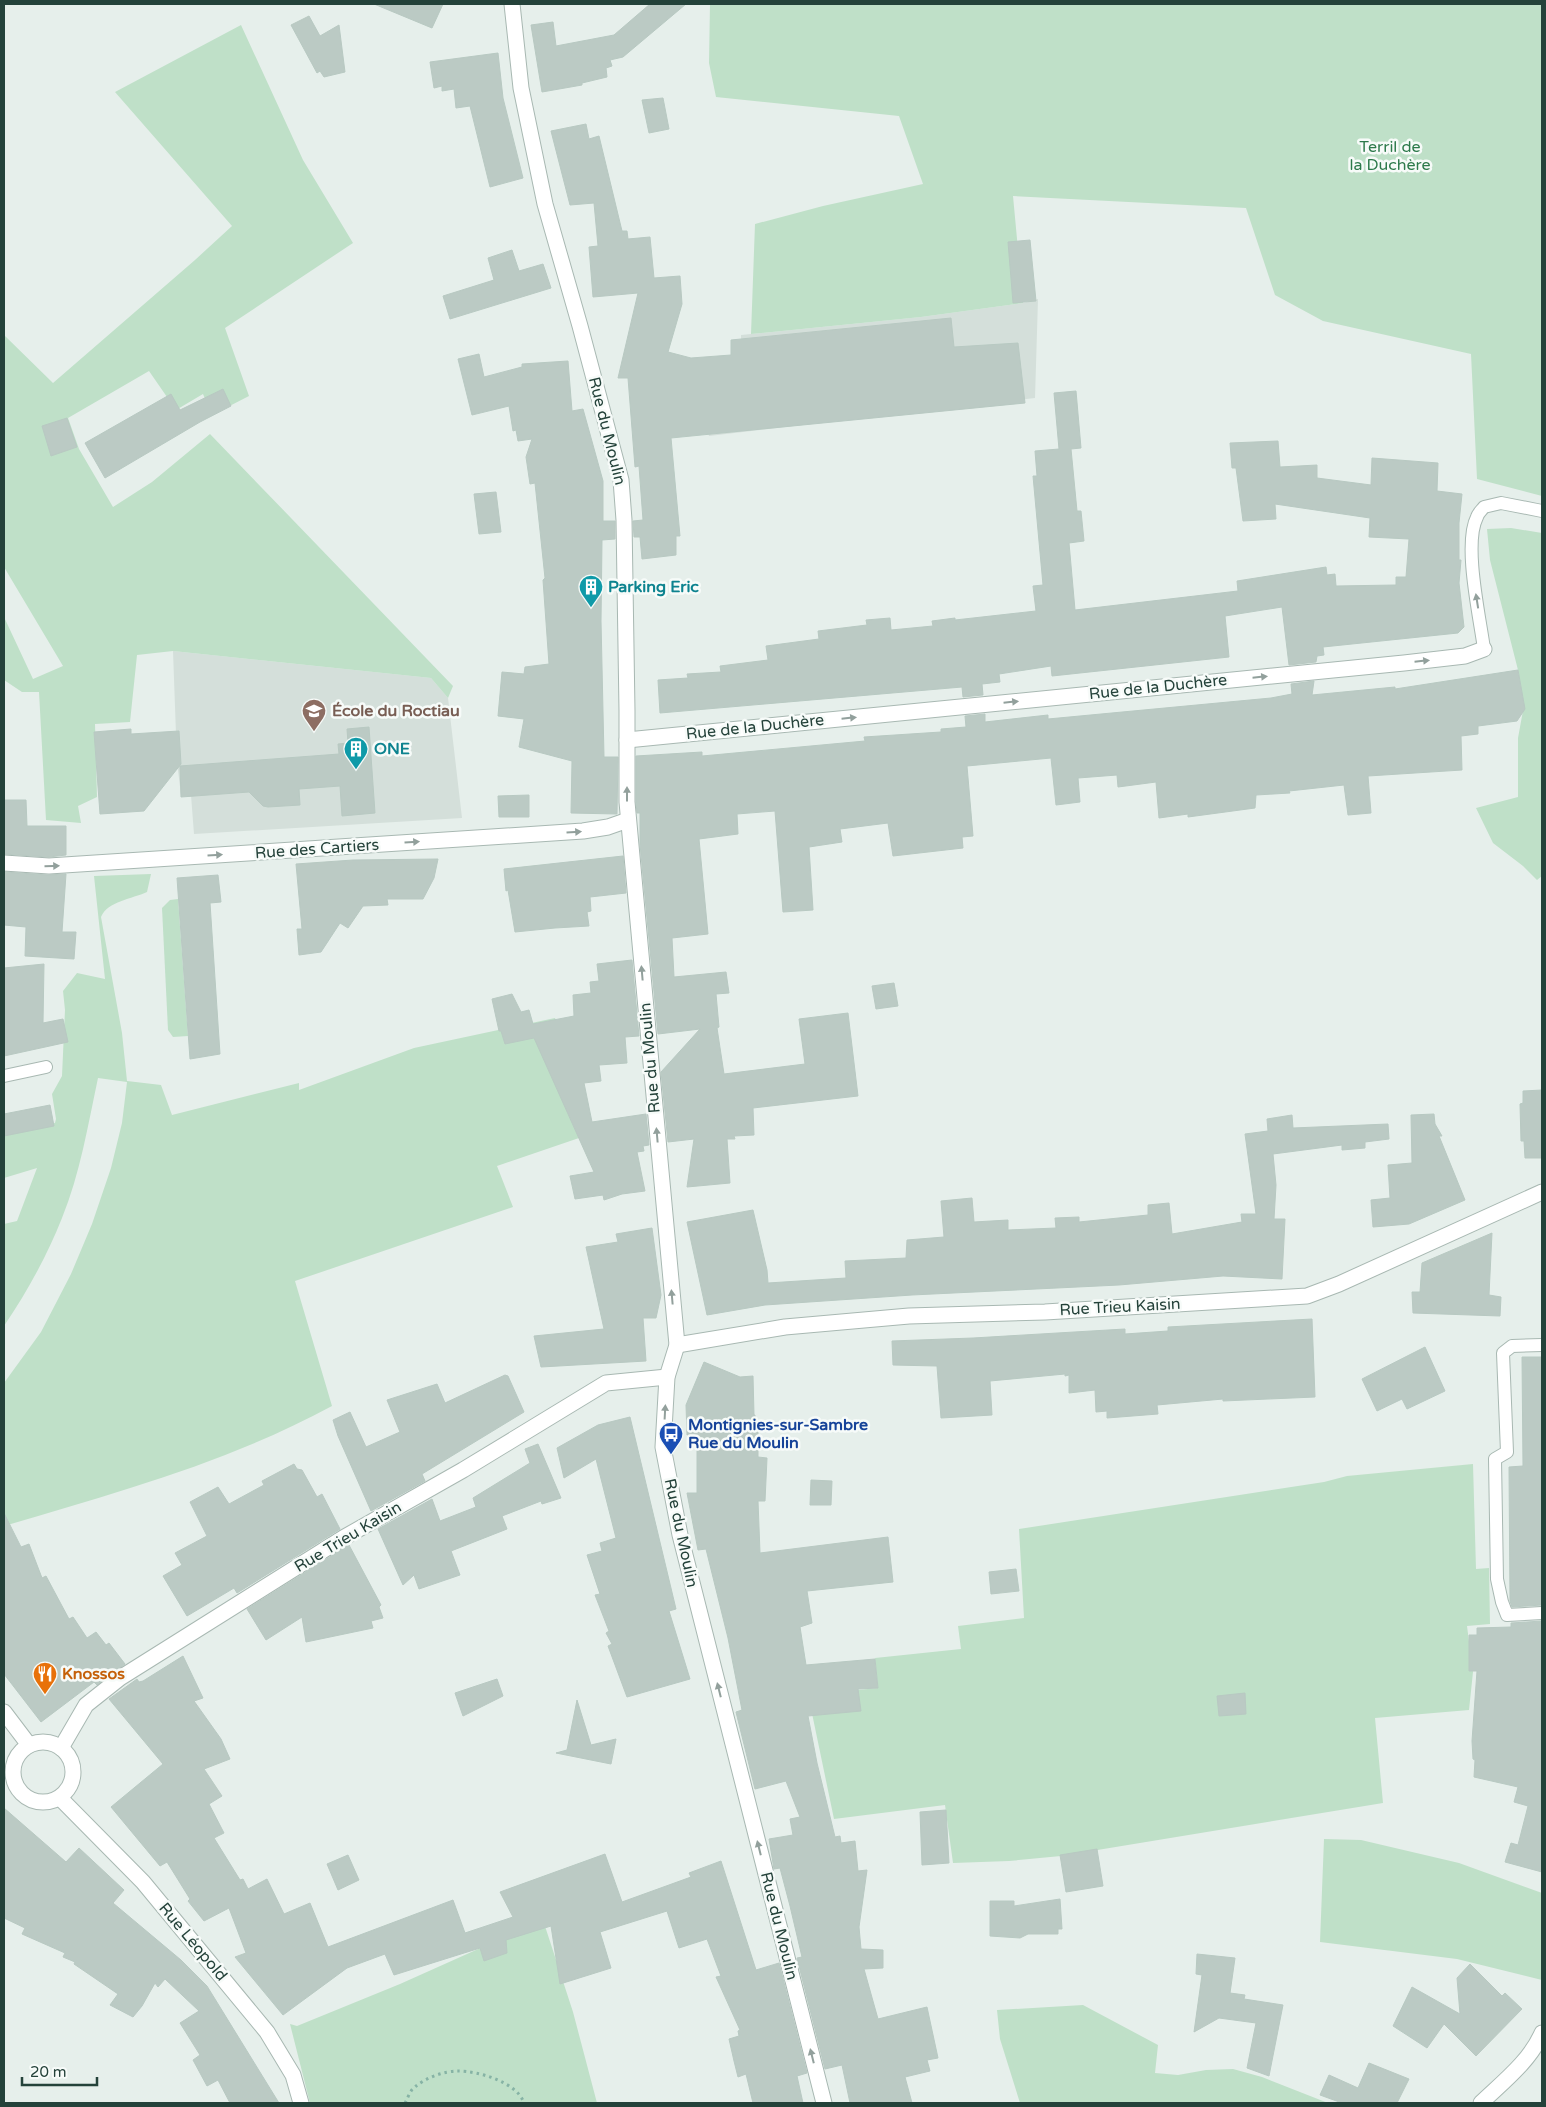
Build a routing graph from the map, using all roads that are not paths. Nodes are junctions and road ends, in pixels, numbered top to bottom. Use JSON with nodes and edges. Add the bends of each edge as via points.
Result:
{"nodes":[{"id":1,"x":512,"y":4,"type":"edge"},
{"id":2,"x":1542,"y":511,"type":"edge"},
{"id":3,"x":1484,"y":649,"type":"joint"},
{"id":4,"x":627,"y":740,"type":"junction"},
{"id":5,"x":628,"y":820,"type":"junction"},
{"id":6,"x":4,"y":863,"type":"edge"},
{"id":7,"x":46,"y":1067,"type":"dead end"},
{"id":8,"x":4,"y":1076,"type":"edge"},
{"id":9,"x":1542,"y":1192,"type":"edge"},
{"id":10,"x":677,"y":1345,"type":"junction"},
{"id":11,"x":1542,"y":1345,"type":"edge"},
{"id":12,"x":667,"y":1378,"type":"junction"},
{"id":13,"x":1542,"y":1613,"type":"edge"},
{"id":14,"x":4,"y":1712,"type":"edge"},
{"id":15,"x":29,"y":1745,"type":"junction"},
{"id":16,"x":62,"y":1748,"type":"junction"},
{"id":17,"x":8,"y":1773,"type":"edge"},
{"id":18,"x":60,"y":1798,"type":"junction"},
{"id":19,"x":1542,"y":2034,"type":"edge"},
{"id":20,"x":301,"y":2103,"type":"edge"},
{"id":21,"x":824,"y":2103,"type":"edge"},
{"id":22,"x":1481,"y":2103,"type":"edge"}],
"edges":[{"from":1,"to":4,"type":"street","name":"Rue du Moulin","via":[[521,88],[545,204],[621,480]]},
{"from":3,"to":2,"type":"lane","name":"Rue de la Duchère","one_way":true,"via":[[1472,566],[1477,517],[1484,507],[1501,503]]},
{"from":4,"to":3,"type":"street","name":"Rue de la Duchère","one_way":true,"via":[[1404,663],[1465,656]]},
{"from":5,"to":4,"type":"street","name":"Rue du Moulin","one_way":true},
{"from":6,"to":5,"type":"street","name":"Rue des Cartiers","one_way":true,"via":[[49,866],[583,831]]},
{"from":10,"to":5,"type":"street","name":"Rue du Moulin","one_way":true},
{"from":7,"to":8,"type":"lane"},
{"from":9,"to":10,"type":"street","name":"Rue Trieu Kaisin","via":[[1307,1296],[1046,1312],[909,1316],[785,1327]]},
{"from":10,"to":12,"type":"street","name":"Rue du Moulin"},
{"from":11,"to":13,"type":"lane","via":[[1512,1346],[1503,1353],[1507,1452],[1495,1459],[1497,1578],[1502,1602],[1507,1615]]},
{"from":12,"to":16,"type":"street","name":"Rue Trieu Kaisin","via":[[606,1383],[343,1538],[120,1678],[86,1705]]},
{"from":21,"to":12,"type":"street","name":"Rue du Moulin","one_way":true,"via":[[680,1535],[663,1447]]},
{"from":14,"to":15,"type":"street"},
{"from":15,"to":16,"type":"street","via":[[46,1742]]},
{"from":15,"to":17,"type":"street"},
{"from":16,"to":18,"type":"street","via":[[72,1761],[73,1777],[71,1785]]},
{"from":17,"to":18,"type":"street","via":[[19,1790],[33,1800],[42,1802]]},
{"from":18,"to":20,"type":"street","name":"Rue Léopold","via":[[144,1882],[267,2032],[293,2075]]},
{"from":19,"to":22,"type":"street","via":[[1538,2044],[1518,2067]]}]}
